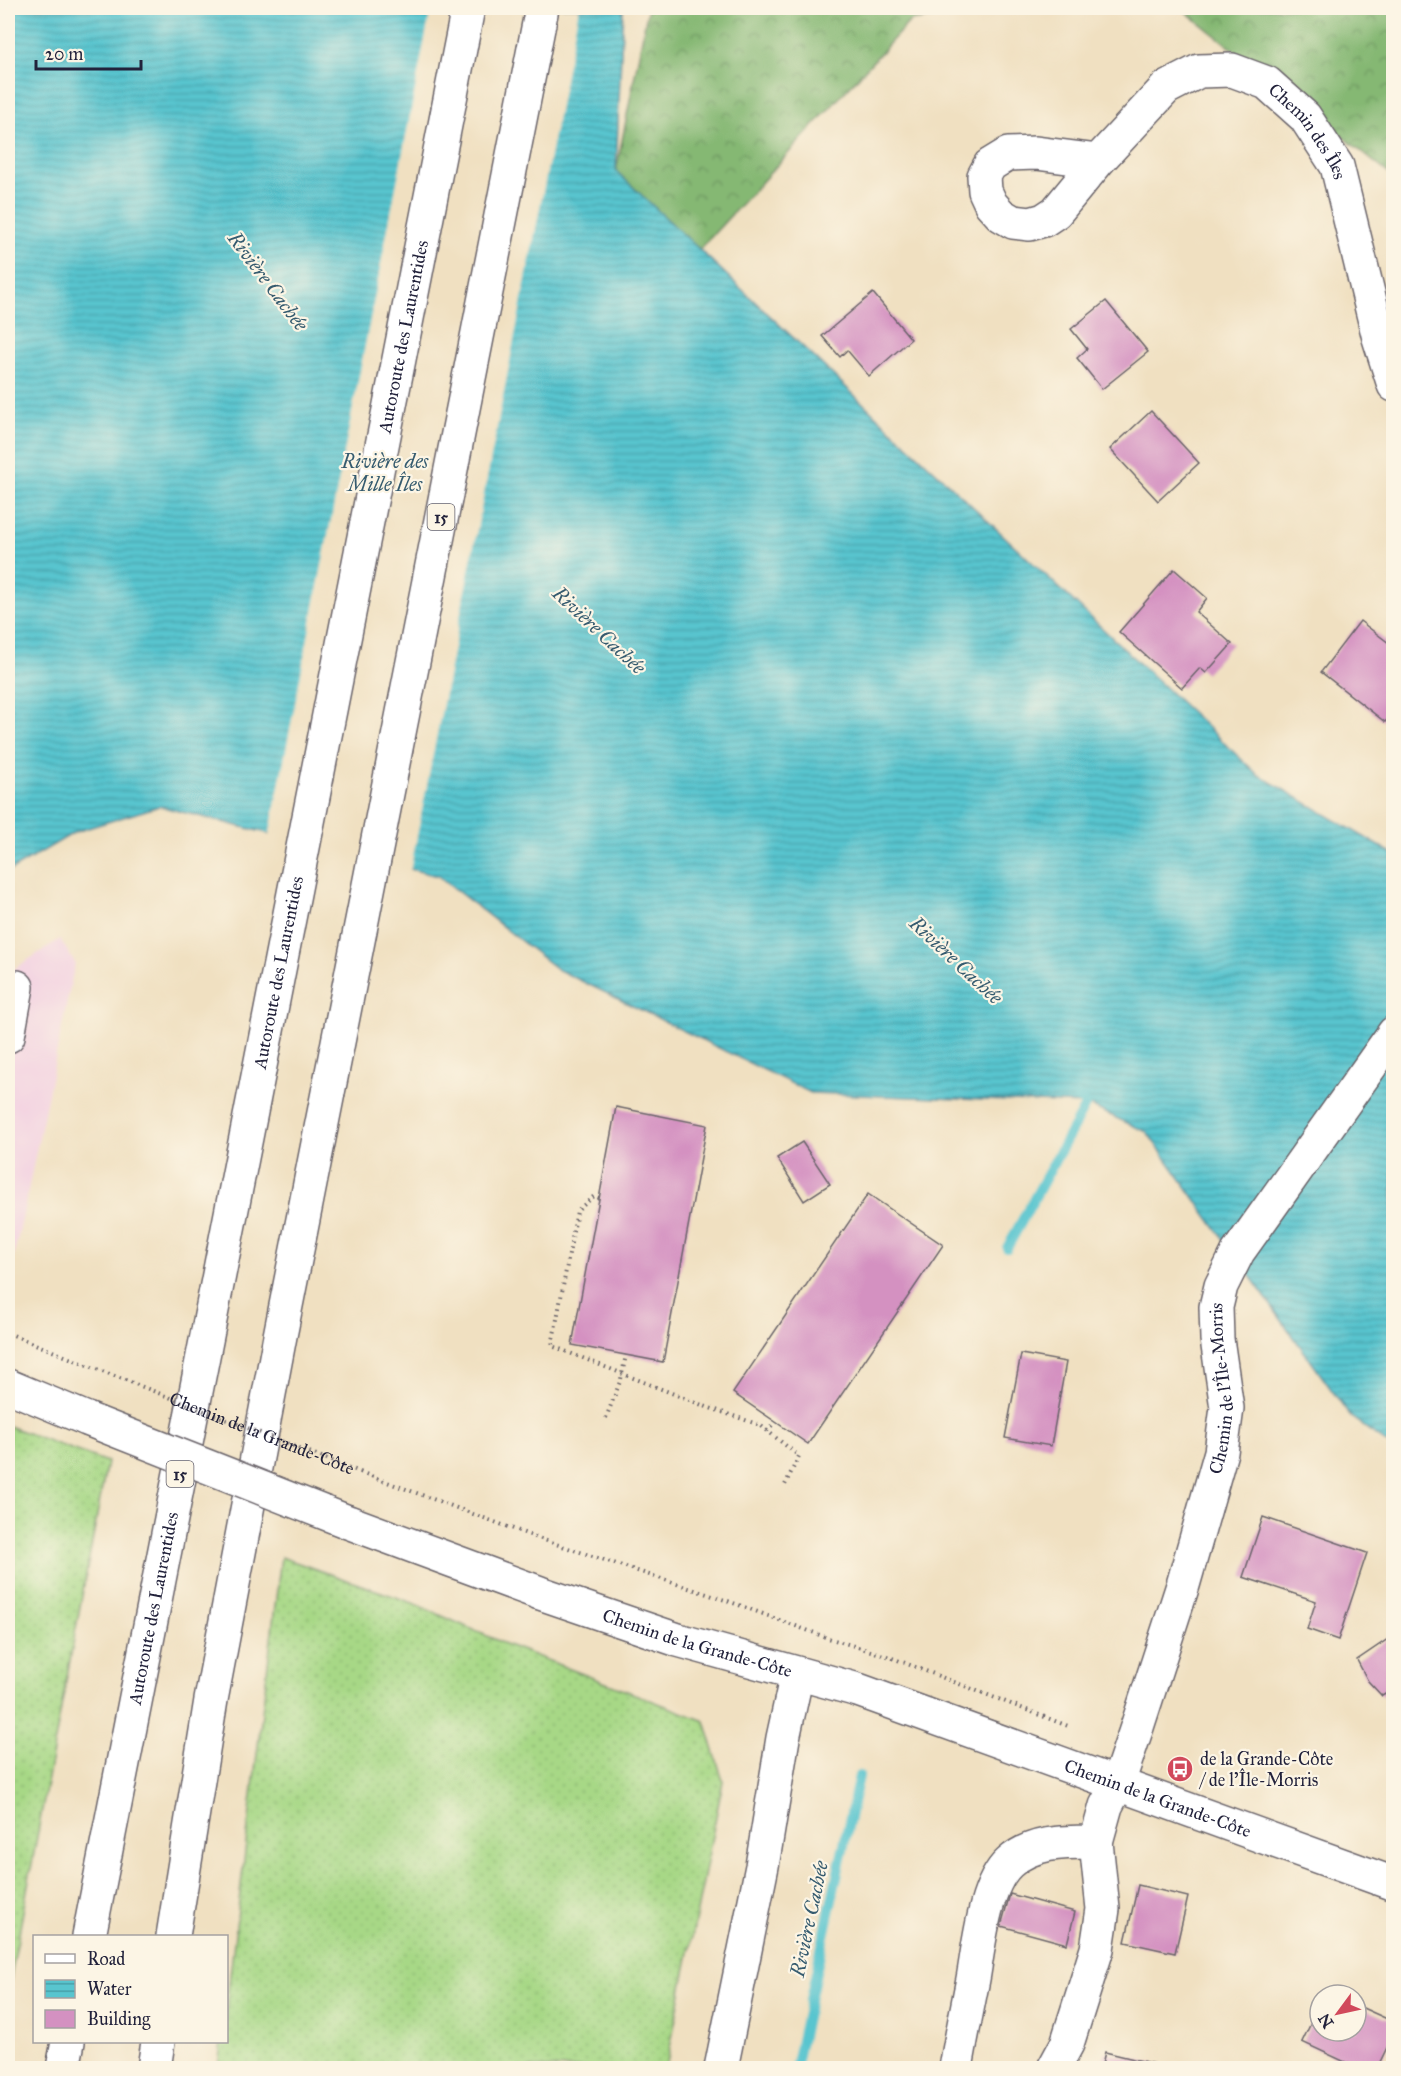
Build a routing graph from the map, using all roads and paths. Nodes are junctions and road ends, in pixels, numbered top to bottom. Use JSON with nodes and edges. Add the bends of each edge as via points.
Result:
{"nodes":[{"id":1,"x":468,"y":8,"type":"edge"},
{"id":2,"x":542,"y":8,"type":"edge"},
{"id":3,"x":1098,"y":161,"type":"dead end"},
{"id":4,"x":1394,"y":385,"type":"edge"},
{"id":5,"x":17,"y":987,"type":"dead end"},
{"id":6,"x":1394,"y":1033,"type":"edge"},
{"id":7,"x":8,"y":1036,"type":"edge"},
{"id":8,"x":600,"y":1198,"type":"dead end"},
{"id":9,"x":8,"y":1333,"type":"edge"},
{"id":10,"x":626,"y":1355,"type":"dead end"},
{"id":11,"x":623,"y":1374,"type":"junction"},
{"id":12,"x":8,"y":1386,"type":"edge"},
{"id":13,"x":606,"y":1418,"type":"dead end"},
{"id":14,"x":775,"y":1422,"type":"dead end"},
{"id":15,"x":767,"y":1431,"type":"junction"},
{"id":16,"x":784,"y":1487,"type":"dead end"},
{"id":17,"x":797,"y":1674,"type":"junction"},
{"id":18,"x":1072,"y":1728,"type":"dead end"},
{"id":19,"x":1118,"y":1783,"type":"junction"},
{"id":20,"x":1096,"y":1842,"type":"junction"},
{"id":21,"x":1394,"y":1884,"type":"edge"},
{"id":22,"x":89,"y":1935,"type":"edge"},
{"id":23,"x":173,"y":1935,"type":"edge"},
{"id":24,"x":69,"y":2043,"type":"edge"},
{"id":25,"x":158,"y":2043,"type":"edge"},
{"id":26,"x":63,"y":2068,"type":"edge"},
{"id":27,"x":154,"y":2068,"type":"edge"},
{"id":28,"x":721,"y":2068,"type":"edge"},
{"id":29,"x":956,"y":2068,"type":"edge"},
{"id":30,"x":1054,"y":2068,"type":"edge"}],
"edges":[{"from":1,"to":22,"type":"main road","name":"Autoroute des Laurentides","number":"15"},
{"from":2,"to":23,"type":"main road","number":"15","via":[[213,1688]]},
{"from":3,"to":4,"type":"main road","name":"Chemin des Îles","via":[[1166,88],[1199,71],[1232,70],[1267,83],[1305,117],[1337,166]]},
{"from":5,"to":7,"type":"main road"},
{"from":6,"to":19,"type":"main road","name":"Chemin de l'Île-Morris","via":[[1238,1251],[1221,1286],[1216,1307],[1217,1339],[1227,1408],[1221,1452],[1183,1585]]},
{"from":8,"to":11,"type":"path","via":[[594,1196],[577,1211],[552,1346]]},
{"from":9,"to":18,"type":"path","name":"Chemin de la Grande-Côte","bridge":true,"via":[[535,1538],[887,1656]]},
{"from":10,"to":11,"type":"path"},
{"from":11,"to":13,"type":"path"},
{"from":11,"to":15,"type":"path","via":[[760,1425]]},
{"from":12,"to":17,"type":"main road","name":"Chemin de la Grande-Côte","bridge":true,"via":[[348,1522],[613,1618]]},
{"from":14,"to":15,"type":"path"},
{"from":15,"to":16,"type":"path","via":[[799,1456]]},
{"from":17,"to":19,"type":"main road","name":"Chemin de la Grande-Côte","via":[[858,1690]]},
{"from":17,"to":28,"type":"main road"},
{"from":19,"to":20,"type":"main road","name":"Chemin de l'Île-Morris","via":[[1106,1806]]},
{"from":19,"to":21,"type":"main road","name":"Chemin de la Grande-Côte"},
{"from":20,"to":29,"type":"main road","via":[[1042,1846],[1022,1854],[999,1875],[982,1930]]},
{"from":20,"to":30,"type":"main road","via":[[1103,1909],[1097,1949],[1067,2044]]},
{"from":24,"to":26,"type":"main road"},
{"from":25,"to":27,"type":"main road"}]}
